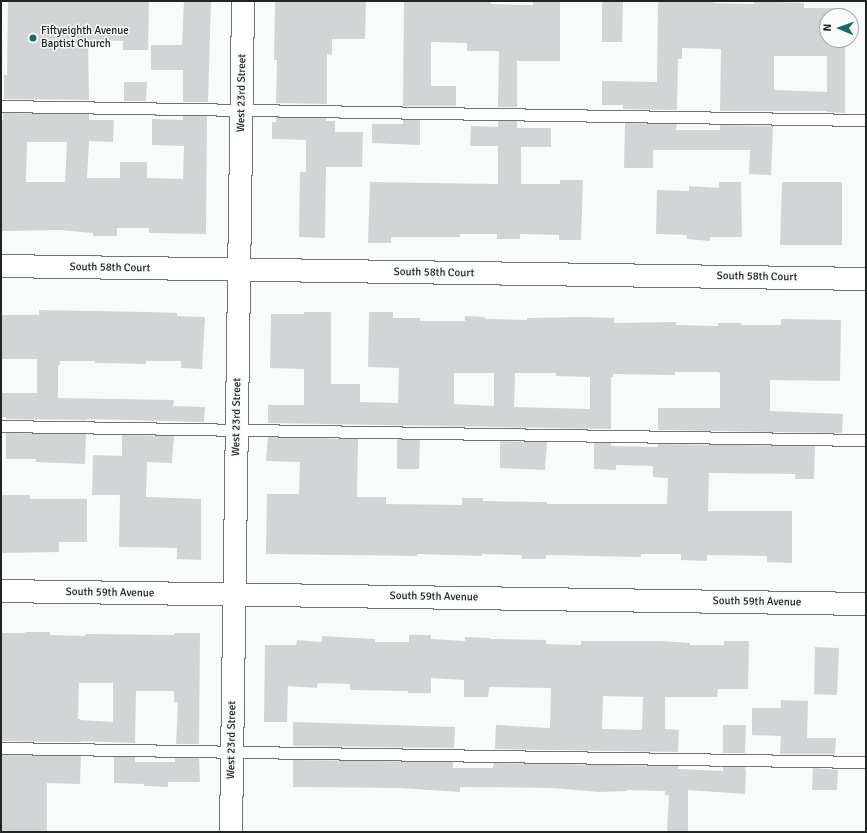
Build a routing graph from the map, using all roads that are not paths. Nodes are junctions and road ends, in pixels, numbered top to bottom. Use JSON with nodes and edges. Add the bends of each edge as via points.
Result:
{"nodes":[{"id":1,"x":243,"y":1,"type":"edge"},
{"id":2,"x":1,"y":106,"type":"edge"},
{"id":3,"x":242,"y":110,"type":"junction"},
{"id":4,"x":866,"y":120,"type":"edge"},
{"id":5,"x":1,"y":266,"type":"edge"},
{"id":6,"x":239,"y":270,"type":"junction"},
{"id":7,"x":866,"y":279,"type":"edge"},
{"id":8,"x":1,"y":426,"type":"edge"},
{"id":9,"x":237,"y":430,"type":"junction"},
{"id":10,"x":866,"y":440,"type":"edge"},
{"id":11,"x":1,"y":591,"type":"edge"},
{"id":12,"x":234,"y":594,"type":"junction"},
{"id":13,"x":866,"y":604,"type":"edge"},
{"id":14,"x":1,"y":748,"type":"edge"},
{"id":15,"x":232,"y":752,"type":"junction"},
{"id":16,"x":866,"y":762,"type":"edge"},
{"id":17,"x":230,"y":832,"type":"edge"}],
"edges":[{"from":1,"to":3,"type":"street","name":"West 23rd Street"},
{"from":2,"to":3,"type":"lane"},
{"from":3,"to":4,"type":"lane"},
{"from":3,"to":6,"type":"street","name":"West 23rd Street"},
{"from":5,"to":6,"type":"street","name":"South 58th Court"},
{"from":6,"to":7,"type":"street","name":"South 58th Court"},
{"from":6,"to":9,"type":"street","name":"West 23rd Street"},
{"from":8,"to":9,"type":"lane"},
{"from":9,"to":10,"type":"lane"},
{"from":9,"to":12,"type":"street","name":"West 23rd Street"},
{"from":11,"to":12,"type":"street","name":"South 59th Avenue"},
{"from":12,"to":13,"type":"street","name":"South 59th Avenue"},
{"from":12,"to":15,"type":"street","name":"West 23rd Street"},
{"from":14,"to":15,"type":"lane"},
{"from":15,"to":16,"type":"lane"},
{"from":15,"to":17,"type":"street","name":"West 23rd Street"}]}
